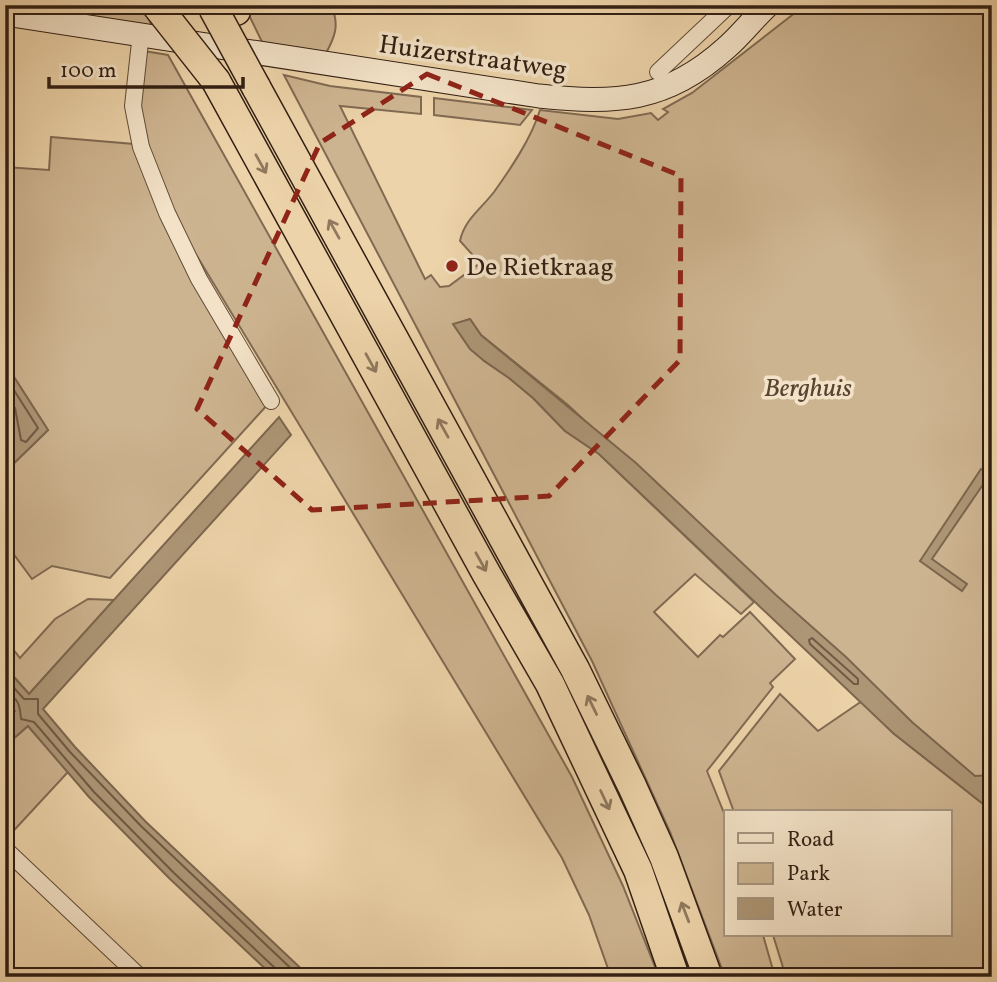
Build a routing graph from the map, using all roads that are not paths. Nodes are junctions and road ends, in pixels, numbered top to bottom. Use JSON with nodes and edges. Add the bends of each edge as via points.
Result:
{"nodes":[{"id":1,"x":156,"y":5,"type":"edge"},
{"id":2,"x":174,"y":5,"type":"edge"},
{"id":3,"x":729,"y":5,"type":"edge"},
{"id":4,"x":223,"y":7,"type":"edge"},
{"id":5,"x":753,"y":10,"type":"edge"},
{"id":6,"x":5,"y":14,"type":"edge"},
{"id":7,"x":141,"y":33,"type":"junction"},
{"id":8,"x":658,"y":72,"type":"dead end"},
{"id":9,"x":216,"y":82,"type":"junction"},
{"id":10,"x":271,"y":401,"type":"dead end"},
{"id":11,"x":5,"y":849,"type":"edge"},
{"id":12,"x":140,"y":977,"type":"edge"},
{"id":13,"x":675,"y":977,"type":"edge"},
{"id":14,"x":708,"y":977,"type":"edge"}],
"edges":[{"from":1,"to":9,"type":"highway","bridge":true},
{"from":2,"to":9,"type":"highway","bridge":true},
{"from":3,"to":8,"type":"street"},
{"from":14,"to":4,"type":"highway","one_way":true,"bridge":true,"via":[[664,857],[575,669],[256,87]]},
{"from":5,"to":7,"type":"street","name":"Huizerstraatweg","via":[[726,48],[695,71],[648,94],[607,101],[539,96]]},
{"from":6,"to":7,"type":"street","name":"Huizerstraatweg"},
{"from":7,"to":10,"type":"street","via":[[133,106],[141,147],[199,279]]},
{"from":9,"to":13,"type":"highway","one_way":true,"via":[[550,684],[638,870]]},
{"from":11,"to":12,"type":"street"}]}
